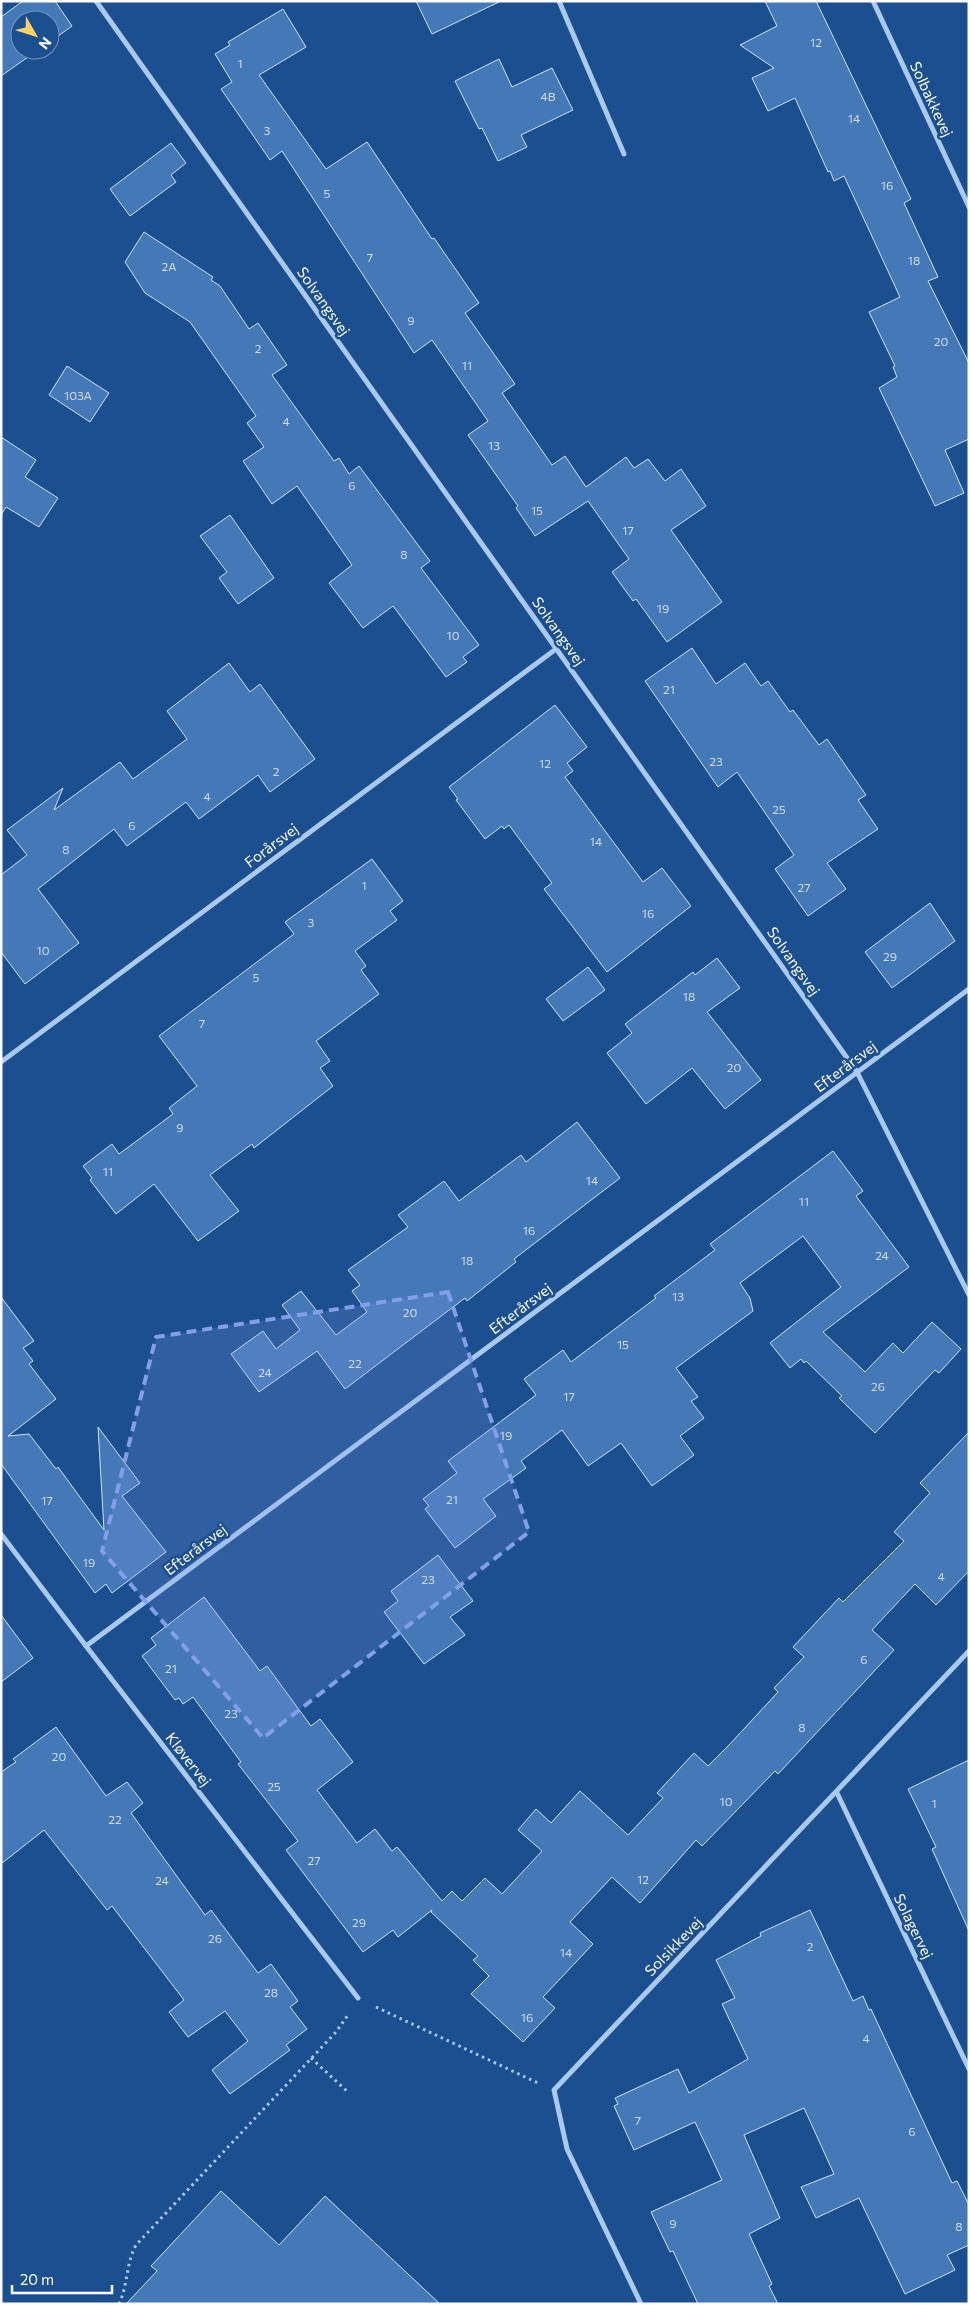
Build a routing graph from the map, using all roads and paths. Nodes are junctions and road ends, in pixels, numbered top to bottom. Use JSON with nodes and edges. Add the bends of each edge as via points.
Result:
{"nodes":[{"id":1,"x":96,"y":1,"type":"edge"},
{"id":2,"x":559,"y":1,"type":"edge"},
{"id":3,"x":873,"y":1,"type":"edge"},
{"id":4,"x":624,"y":154,"type":"dead end"},
{"id":5,"x":969,"y":207,"type":"edge"},
{"id":6,"x":556,"y":649,"type":"junction"},
{"id":7,"x":969,"y":989,"type":"edge"},
{"id":8,"x":1,"y":1062,"type":"edge"},
{"id":9,"x":857,"y":1072,"type":"junction"},
{"id":10,"x":969,"y":1295,"type":"edge"},
{"id":11,"x":1,"y":1534,"type":"edge"},
{"id":12,"x":86,"y":1646,"type":"junction"},
{"id":13,"x":969,"y":1651,"type":"edge"},
{"id":14,"x":837,"y":1793,"type":"junction"},
{"id":15,"x":358,"y":1998,"type":"junction"},
{"id":16,"x":312,"y":2058,"type":"junction"},
{"id":17,"x":969,"y":2069,"type":"edge"},
{"id":18,"x":554,"y":2090,"type":"junction"},
{"id":19,"x":349,"y":2093,"type":"dead end"},
{"id":20,"x":119,"y":2304,"type":"edge"},
{"id":21,"x":641,"y":2304,"type":"edge"}],
"edges":[{"from":1,"to":6,"type":"street","name":"Solvangsvej"},
{"from":2,"to":4,"type":"street"},
{"from":3,"to":5,"type":"street","name":"Solbakkevej"},
{"from":6,"to":8,"type":"street","name":"Forårsvej"},
{"from":6,"to":9,"type":"street","name":"Solvangsvej"},
{"from":7,"to":9,"type":"street","name":"Efterårsvej"},
{"from":9,"to":10,"type":"street","name":"Solvangsvej"},
{"from":9,"to":12,"type":"street","name":"Efterårsvej"},
{"from":11,"to":12,"type":"street","name":"Kløvervej"},
{"from":12,"to":15,"type":"street","name":"Kløvervej"},
{"from":13,"to":14,"type":"street","name":"Solsikkevej"},
{"from":14,"to":17,"type":"street","name":"Solagervej"},
{"from":14,"to":18,"type":"street","name":"Solsikkevej"},
{"from":15,"to":16,"type":"path","via":[[336,2032]]},
{"from":15,"to":18,"type":"path"},
{"from":16,"to":19,"type":"path"},
{"from":16,"to":20,"type":"path","via":[[136,2245]]},
{"from":18,"to":21,"type":"street","via":[[567,2150]]}]}
